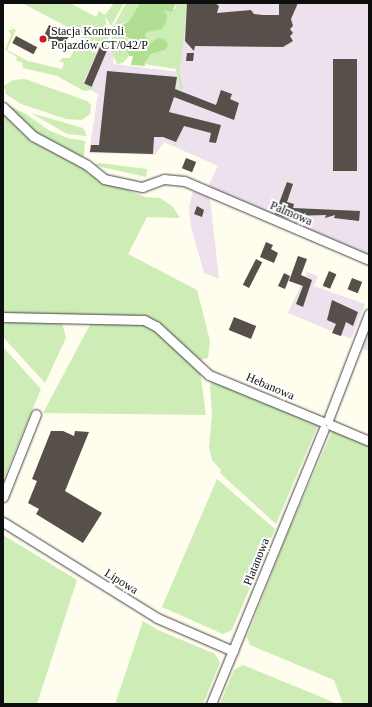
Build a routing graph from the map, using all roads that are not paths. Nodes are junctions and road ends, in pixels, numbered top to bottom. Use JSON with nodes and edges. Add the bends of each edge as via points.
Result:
{"nodes":[{"id":1,"x":3,"y":107,"type":"edge"},
{"id":2,"x":369,"y":260,"type":"edge"},
{"id":3,"x":369,"y":314,"type":"edge"},
{"id":4,"x":3,"y":317,"type":"edge"},
{"id":5,"x":36,"y":414,"type":"dead end"},
{"id":6,"x":327,"y":424,"type":"junction"},
{"id":7,"x":369,"y":441,"type":"edge"},
{"id":8,"x":3,"y":497,"type":"edge"},
{"id":9,"x":3,"y":522,"type":"edge"},
{"id":10,"x":233,"y":651,"type":"junction"},
{"id":11,"x":211,"y":704,"type":"edge"}],
"edges":[{"from":1,"to":2,"type":"street","name":"Palmowa","via":[[33,136],[87,165],[104,179],[142,187],[155,181],[173,179]]},
{"from":3,"to":6,"type":"street","name":"Platanowa"},
{"from":4,"to":6,"type":"street","name":"Hebanowa","via":[[144,320],[156,326],[209,374]]},
{"from":5,"to":8,"type":"street"},
{"from":6,"to":7,"type":"street","name":"Hebanowa"},
{"from":6,"to":10,"type":"street","name":"Platanowa"},
{"from":9,"to":10,"type":"street","name":"Lipowa","via":[[157,618]]},
{"from":10,"to":11,"type":"street","name":"Platanowa"}]}
